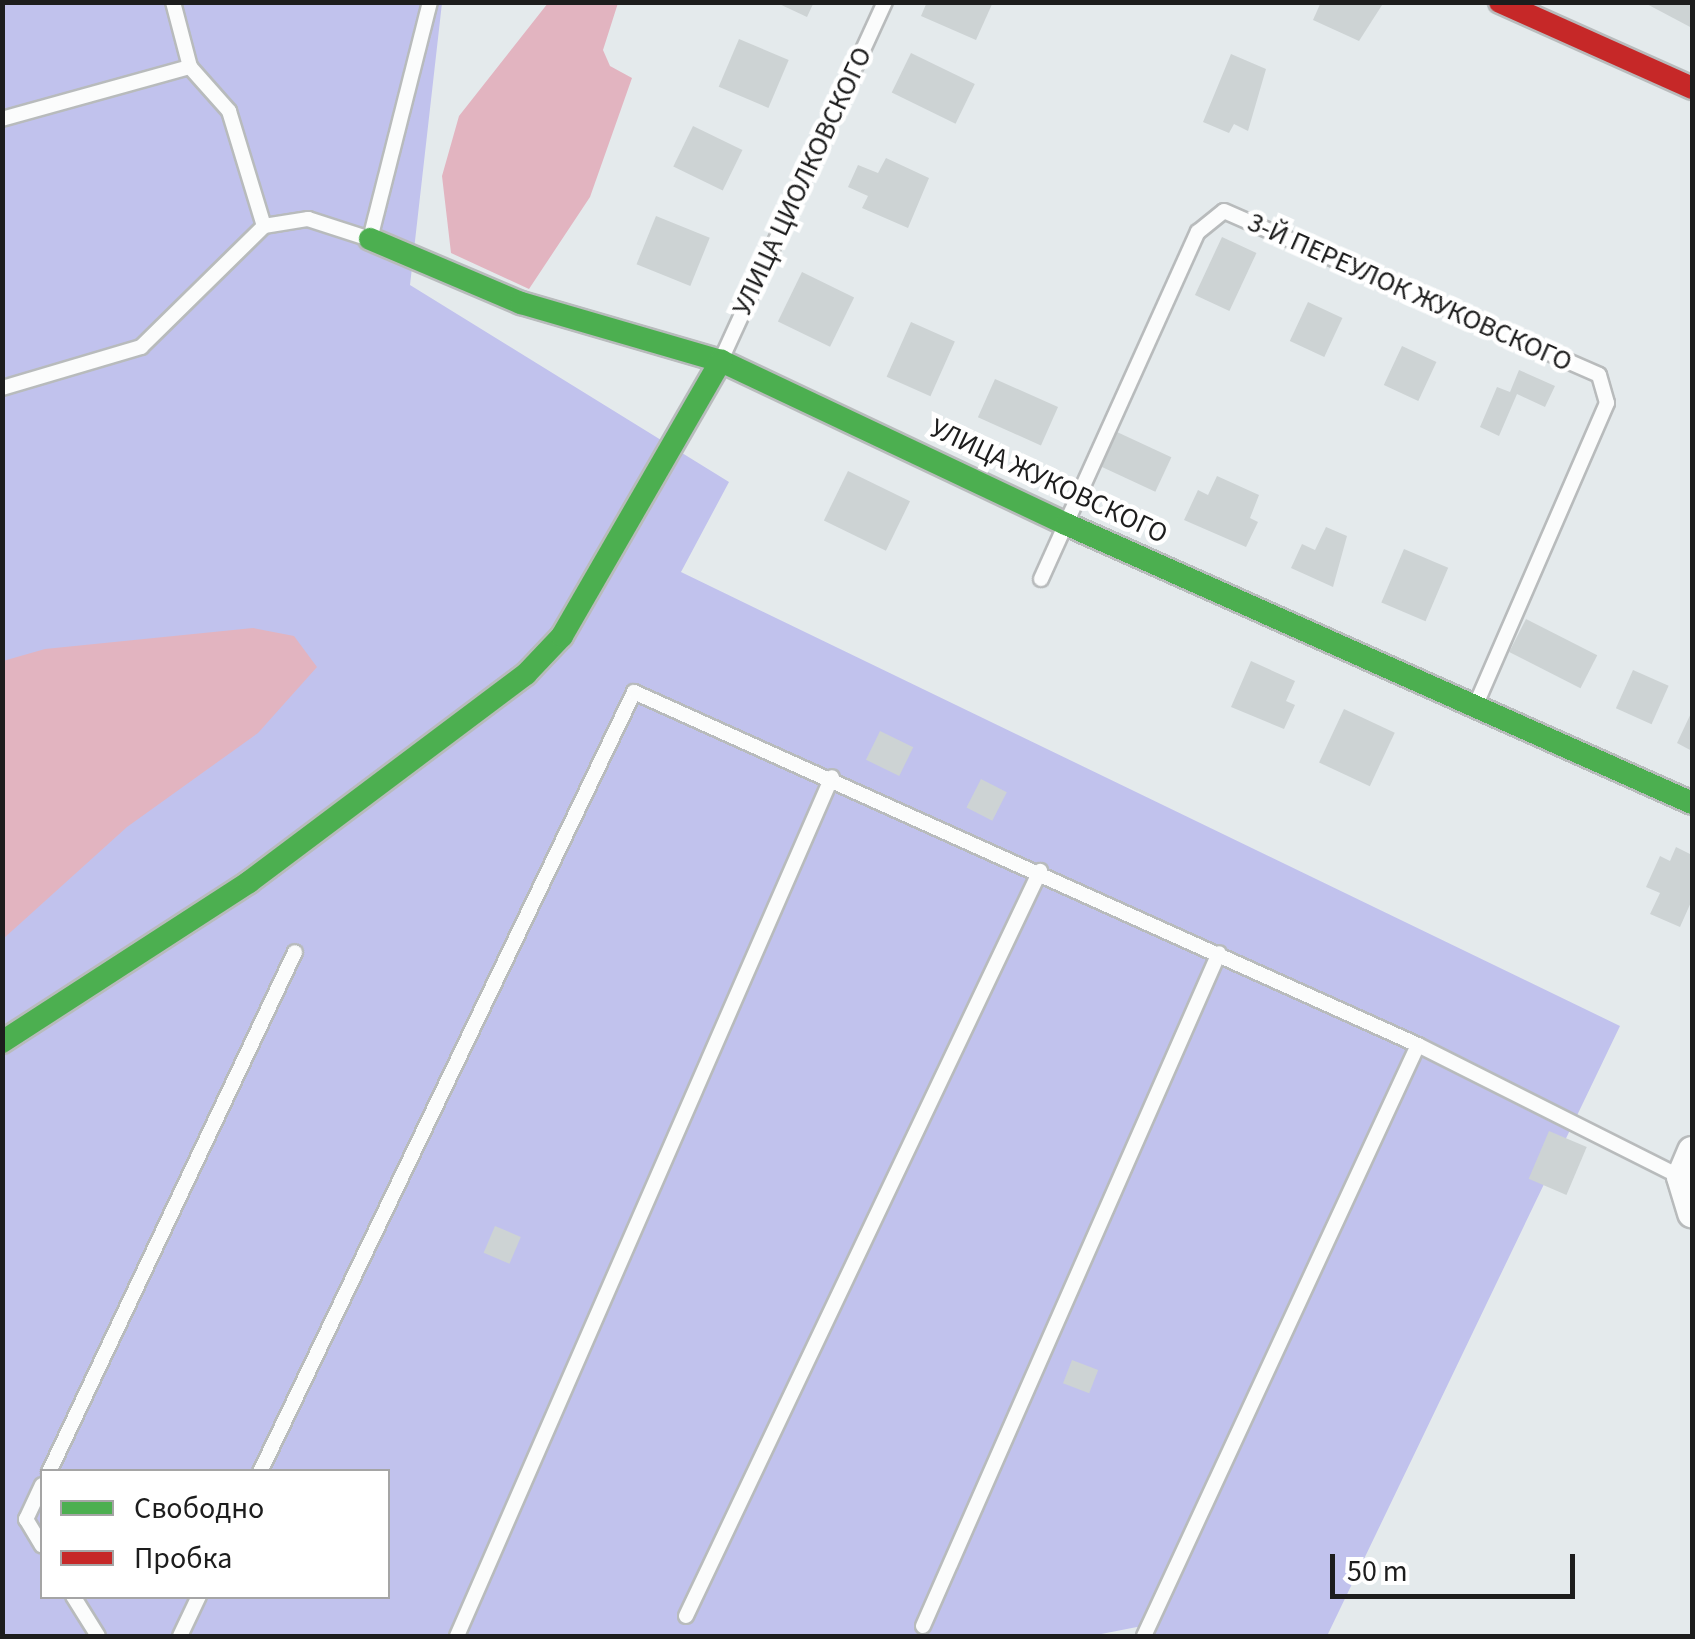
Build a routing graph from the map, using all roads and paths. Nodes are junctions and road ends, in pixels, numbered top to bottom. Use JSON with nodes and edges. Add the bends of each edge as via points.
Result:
{"nodes":[{"id":1,"x":174,"y":2,"type":"edge"},
{"id":2,"x":430,"y":2,"type":"edge"},
{"id":3,"x":886,"y":2,"type":"edge"},
{"id":4,"x":1500,"y":2,"type":"edge"},
{"id":5,"x":190,"y":67,"type":"junction"},
{"id":6,"x":1692,"y":88,"type":"edge"},
{"id":7,"x":2,"y":119,"type":"edge"},
{"id":8,"x":264,"y":226,"type":"junction"},
{"id":9,"x":370,"y":240,"type":"junction"},
{"id":10,"x":720,"y":360,"type":"junction"},
{"id":11,"x":2,"y":388,"type":"edge"},
{"id":12,"x":1066,"y":524,"type":"junction"},
{"id":13,"x":1041,"y":580,"type":"dead end"},
{"id":14,"x":1475,"y":708,"type":"junction"},
{"id":15,"x":832,"y":776,"type":"junction"},
{"id":16,"x":1692,"y":804,"type":"edge"},
{"id":17,"x":1040,"y":871,"type":"junction"},
{"id":18,"x":295,"y":952,"type":"dead end"},
{"id":19,"x":1219,"y":953,"type":"junction"},
{"id":20,"x":2,"y":1042,"type":"edge"},
{"id":21,"x":1418,"y":1045,"type":"junction"},
{"id":22,"x":1692,"y":1151,"type":"edge"},
{"id":23,"x":1681,"y":1177,"type":"junction"},
{"id":24,"x":1692,"y":1213,"type":"edge"},
{"id":25,"x":50,"y":1469,"type":"edge"},
{"id":26,"x":261,"y":1469,"type":"edge"},
{"id":27,"x":40,"y":1489,"type":"edge"},
{"id":28,"x":40,"y":1543,"type":"edge"},
{"id":29,"x":76,"y":1599,"type":"edge"},
{"id":30,"x":198,"y":1599,"type":"edge"},
{"id":31,"x":686,"y":1616,"type":"dead end"},
{"id":32,"x":923,"y":1626,"type":"dead end"},
{"id":33,"x":98,"y":1636,"type":"edge"},
{"id":34,"x":180,"y":1636,"type":"edge"},
{"id":35,"x":457,"y":1636,"type":"edge"},
{"id":36,"x":1144,"y":1636,"type":"edge"}],
"edges":[{"from":1,"to":5,"type":"lane"},
{"from":2,"to":9,"type":"lane"},
{"from":3,"to":10,"type":"lane","name":"УЛИЦА ЦИОЛКОВСКОГО"},
{"from":4,"to":6,"type":"street"},
{"from":5,"to":7,"type":"lane"},
{"from":5,"to":8,"type":"lane","via":[[230,112]]},
{"from":8,"to":9,"type":"lane","via":[[308,220]]},
{"from":8,"to":11,"type":"lane","via":[[141,347]]},
{"from":9,"to":10,"type":"street","name":"УЛИЦА ЖУКОВСКОГО","via":[[521,303]]},
{"from":10,"to":12,"type":"street","name":"УЛИЦА ЖУКОВСКОГО"},
{"from":10,"to":20,"type":"street","via":[[562,636],[526,674],[249,882]]},
{"from":12,"to":13,"type":"lane"},
{"from":12,"to":14,"type":"street","name":"УЛИЦА ЖУКОВСКОГО"},
{"from":12,"to":14,"type":"lane","name":"3-Й ПЕРЕУЛОК ЖУКОВСКОГО","via":[[1198,232],[1224,211],[1599,375],[1607,403]]},
{"from":14,"to":16,"type":"street","name":"УЛИЦА ЖУКОВСКОГО"},
{"from":15,"to":17,"type":"lane"},
{"from":15,"to":26,"type":"lane","via":[[634,692]]},
{"from":15,"to":35,"type":"lane"},
{"from":17,"to":19,"type":"lane"},
{"from":17,"to":31,"type":"lane"},
{"from":18,"to":25,"type":"lane"},
{"from":19,"to":21,"type":"lane"},
{"from":19,"to":32,"type":"lane"},
{"from":21,"to":23,"type":"lane"},
{"from":21,"to":36,"type":"lane"},
{"from":22,"to":23,"type":"street"},
{"from":23,"to":24,"type":"street"},
{"from":27,"to":28,"type":"lane","via":[[26,1519]]},
{"from":29,"to":33,"type":"lane"},
{"from":30,"to":34,"type":"lane"}]}
